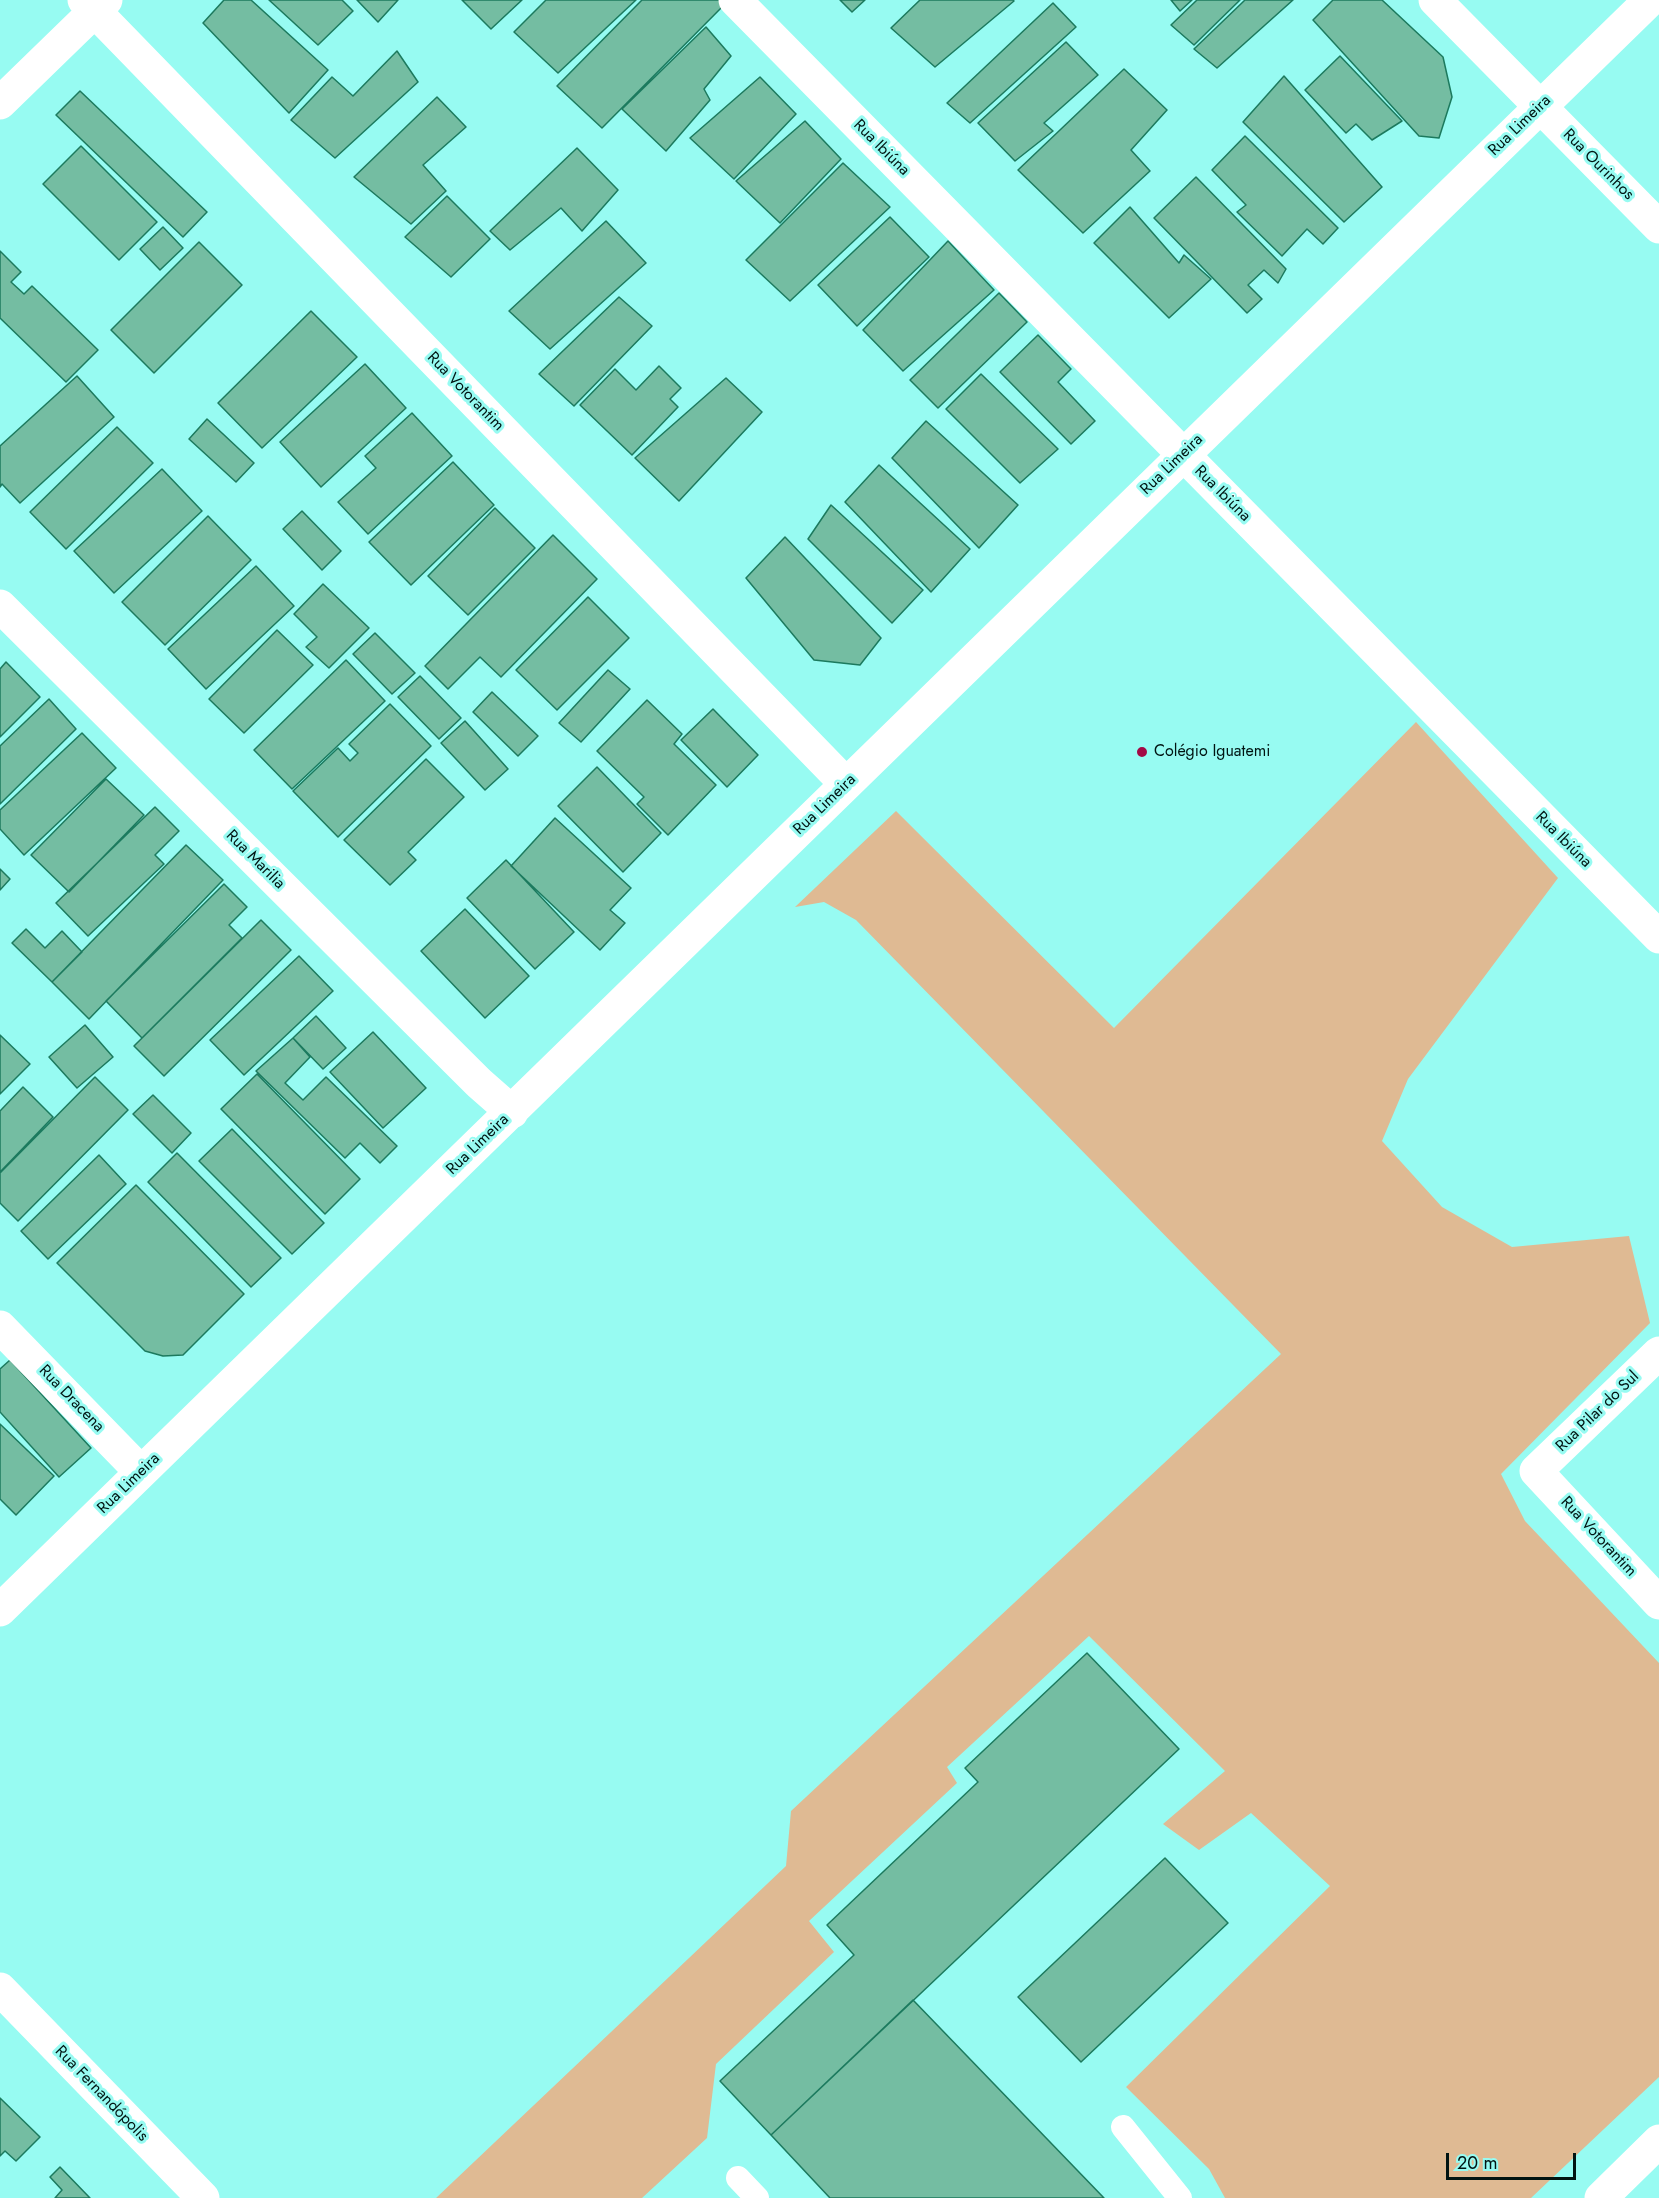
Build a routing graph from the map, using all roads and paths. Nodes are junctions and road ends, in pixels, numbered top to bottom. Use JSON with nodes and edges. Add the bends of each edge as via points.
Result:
{"nodes":[{"id":1,"x":735,"y":0,"type":"edge"},
{"id":2,"x":1435,"y":0,"type":"edge"},
{"id":3,"x":1650,"y":0,"type":"edge"},
{"id":4,"x":95,"y":4,"type":"edge"},
{"id":5,"x":0,"y":103,"type":"edge"},
{"id":6,"x":1540,"y":106,"type":"junction"},
{"id":7,"x":1659,"y":227,"type":"edge"},
{"id":8,"x":1183,"y":455,"type":"junction"},
{"id":9,"x":0,"y":606,"type":"edge"},
{"id":10,"x":846,"y":784,"type":"junction"},
{"id":11,"x":1659,"y":937,"type":"edge"},
{"id":12,"x":512,"y":1112,"type":"junction"},
{"id":13,"x":0,"y":1327,"type":"edge"},
{"id":14,"x":1659,"y":1353,"type":"edge"},
{"id":15,"x":1536,"y":1471,"type":"joint"},
{"id":16,"x":141,"y":1472,"type":"junction"},
{"id":17,"x":1659,"y":1603,"type":"edge"},
{"id":18,"x":0,"y":1610,"type":"edge"},
{"id":19,"x":0,"y":1989,"type":"edge"},
{"id":20,"x":1123,"y":2127,"type":"dead end"},
{"id":21,"x":1659,"y":2141,"type":"edge"},
{"id":22,"x":738,"y":2178,"type":"dead end"},
{"id":23,"x":203,"y":2198,"type":"edge"},
{"id":24,"x":757,"y":2198,"type":"edge"},
{"id":25,"x":1180,"y":2198,"type":"edge"},
{"id":26,"x":1601,"y":2198,"type":"edge"}],
"edges":[{"from":1,"to":8,"type":"street","name":"Rua Ibiúna"},
{"from":2,"to":6,"type":"street","name":"Rua Ourinhos"},
{"from":3,"to":6,"type":"street","name":"Rua Limeira"},
{"from":4,"to":5,"type":"street"},
{"from":4,"to":10,"type":"street","name":"Rua Votorantim"},
{"from":6,"to":7,"type":"street","name":"Rua Ourinhos"},
{"from":6,"to":8,"type":"street","name":"Rua Limeira"},
{"from":8,"to":10,"type":"street","name":"Rua Limeira"},
{"from":8,"to":11,"type":"street","name":"Rua Ibiúna"},
{"from":9,"to":12,"type":"street","name":"Rua Marilia","via":[[470,1075]]},
{"from":10,"to":12,"type":"street","name":"Rua Limeira"},
{"from":12,"to":16,"type":"street","name":"Rua Limeira"},
{"from":13,"to":16,"type":"street","name":"Rua Dracena"},
{"from":14,"to":15,"type":"street","name":"Rua Pilar do Sul"},
{"from":15,"to":17,"type":"street","name":"Rua Votorantim"},
{"from":16,"to":18,"type":"street","name":"Rua Limeira"},
{"from":19,"to":23,"type":"street","name":"Rua Fernandópolis"},
{"from":20,"to":25,"type":"lane"},
{"from":21,"to":26,"type":"street"},
{"from":22,"to":24,"type":"lane"}]}
